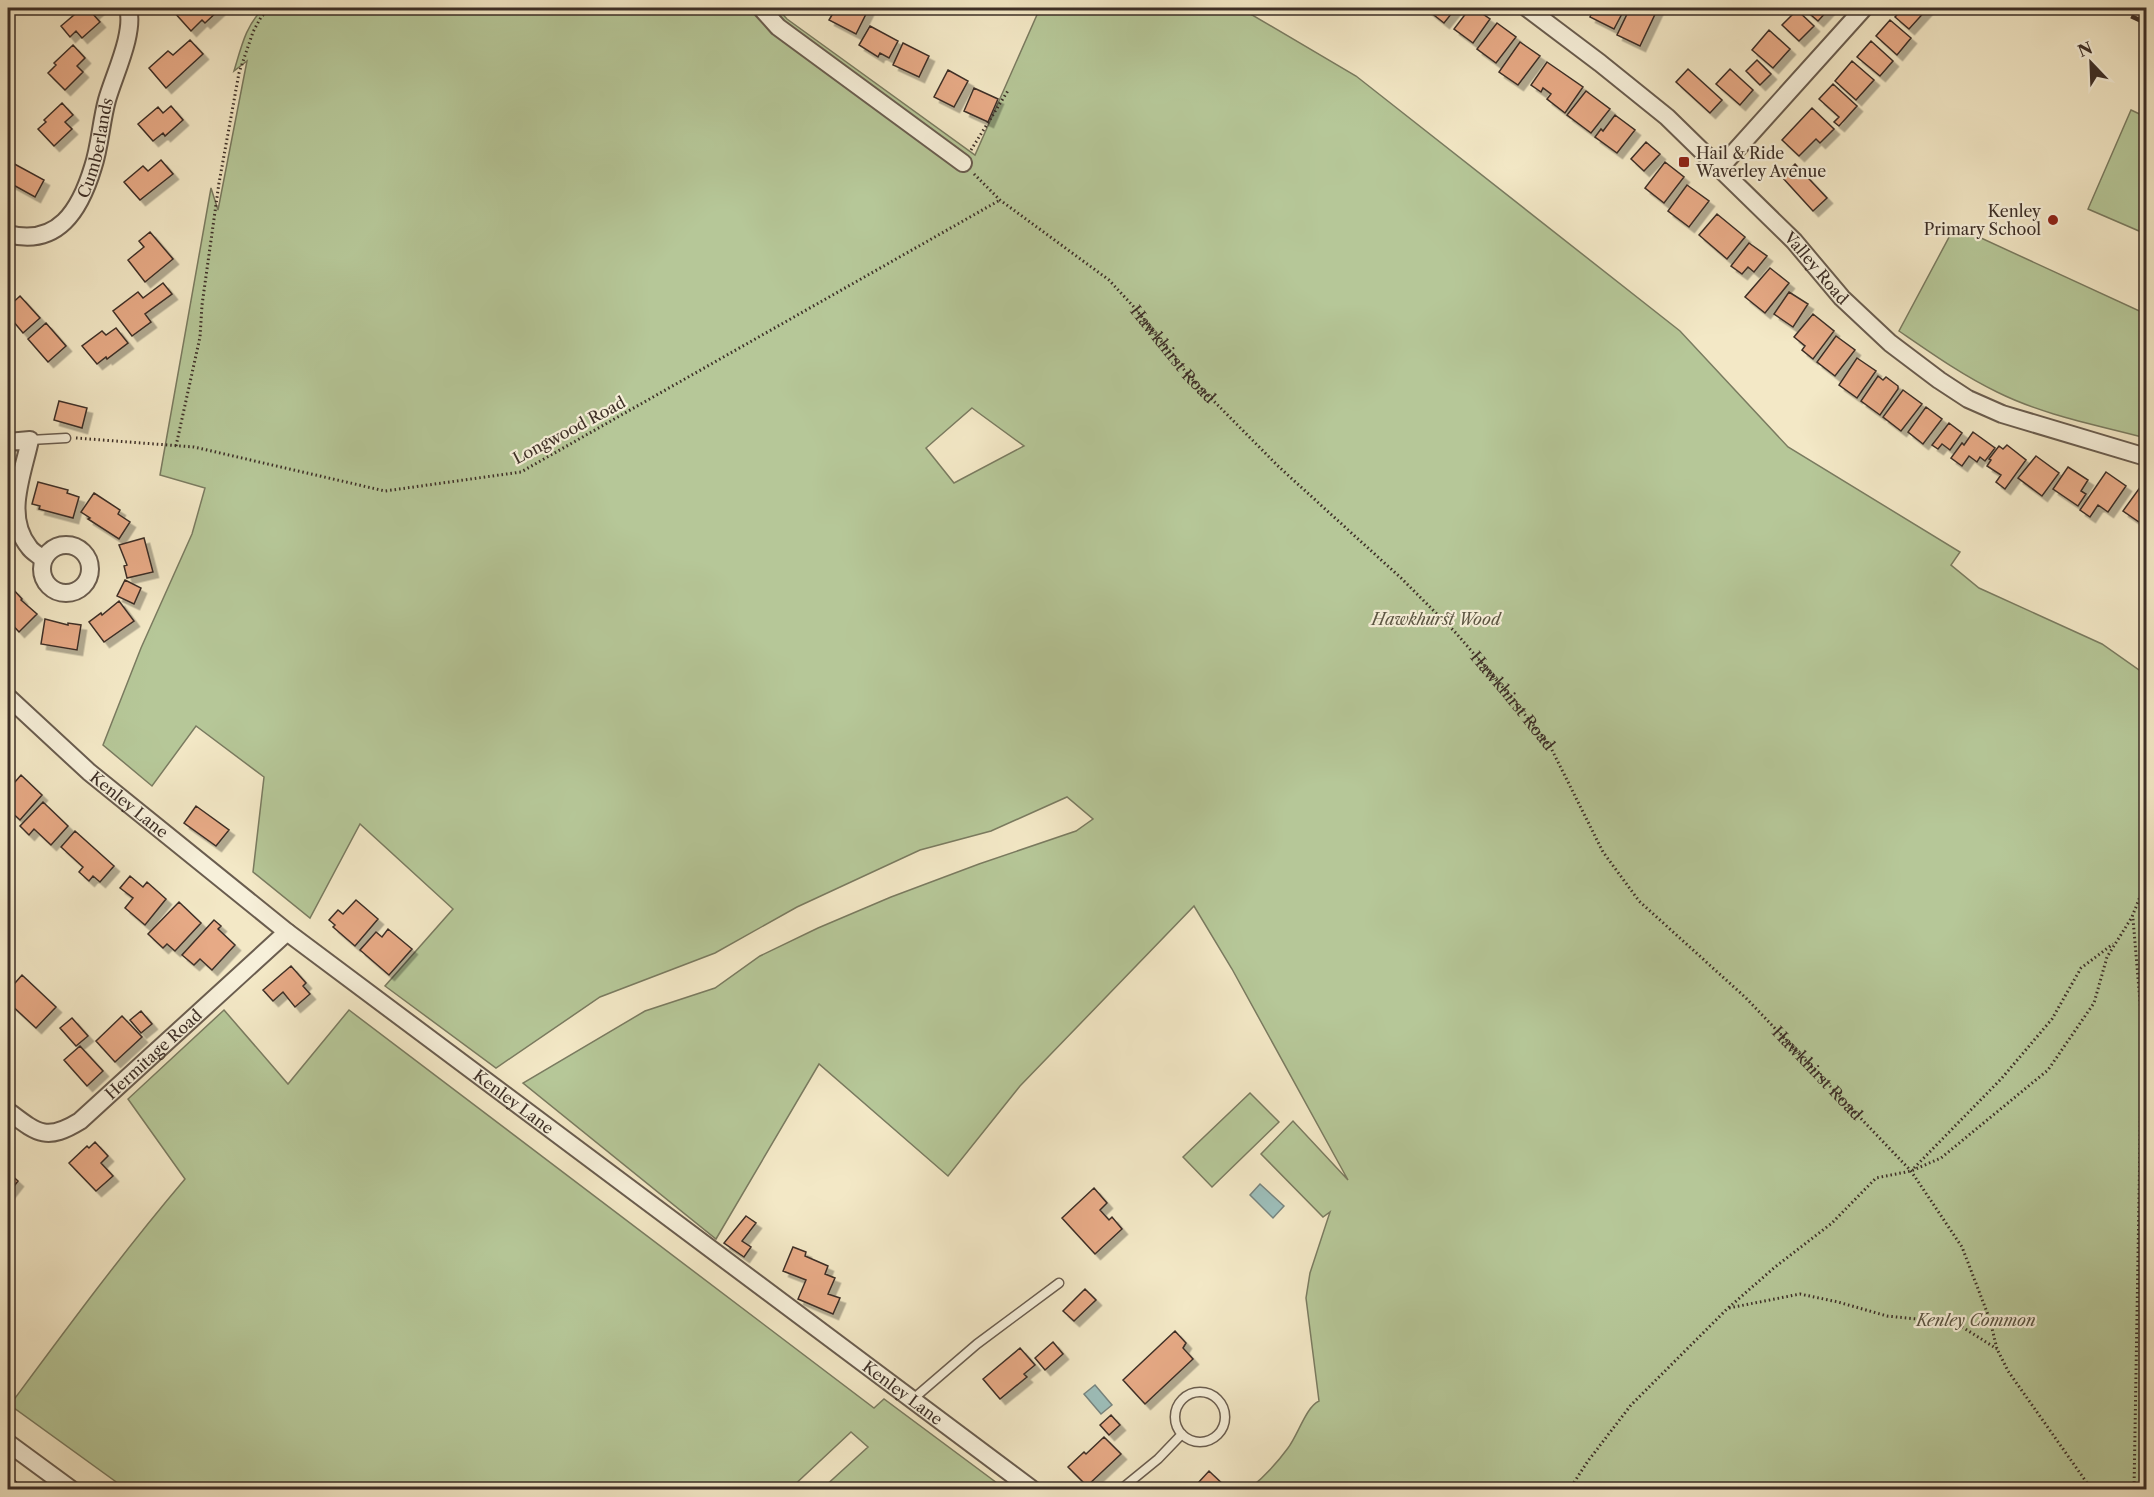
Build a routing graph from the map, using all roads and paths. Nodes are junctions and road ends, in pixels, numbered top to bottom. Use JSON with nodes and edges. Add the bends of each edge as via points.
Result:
{"nodes":[{"id":1,"x":128,"y":8,"type":"edge"},
{"id":2,"x":270,"y":8,"type":"edge"},
{"id":3,"x":761,"y":8,"type":"edge"},
{"id":4,"x":1527,"y":8,"type":"edge"},
{"id":5,"x":1864,"y":8,"type":"edge"},
{"id":6,"x":1009,"y":89,"type":"dead end"},
{"id":7,"x":978,"y":139,"type":"dead end"},
{"id":8,"x":963,"y":163,"type":"joint"},
{"id":9,"x":1720,"y":168,"type":"junction"},
{"id":10,"x":1000,"y":200,"type":"junction"},
{"id":11,"x":8,"y":234,"type":"edge"},
{"id":12,"x":66,"y":438,"type":"joint"},
{"id":13,"x":30,"y":440,"type":"junction"},
{"id":14,"x":8,"y":442,"type":"edge"},
{"id":15,"x":176,"y":446,"type":"junction"},
{"id":16,"x":2146,"y":457,"type":"edge"},
{"id":17,"x":44,"y":559,"type":"dead end"},
{"id":18,"x":8,"y":697,"type":"edge"},
{"id":19,"x":2146,"y":884,"type":"edge"},
{"id":20,"x":2132,"y":917,"type":"junction"},
{"id":21,"x":287,"y":932,"type":"junction"},
{"id":22,"x":2117,"y":941,"type":"junction"},
{"id":23,"x":8,"y":1111,"type":"edge"},
{"id":24,"x":1911,"y":1171,"type":"junction"},
{"id":25,"x":1059,"y":1283,"type":"dead end"},
{"id":26,"x":1727,"y":1309,"type":"junction"},
{"id":27,"x":1997,"y":1349,"type":"junction"},
{"id":28,"x":913,"y":1399,"type":"junction"},
{"id":29,"x":1182,"y":1434,"type":"junction"},
{"id":30,"x":8,"y":1443,"type":"edge"},
{"id":31,"x":72,"y":1490,"type":"edge"},
{"id":32,"x":1033,"y":1490,"type":"edge"},
{"id":33,"x":1119,"y":1490,"type":"edge"},
{"id":34,"x":1569,"y":1490,"type":"edge"},
{"id":35,"x":2092,"y":1490,"type":"edge"},
{"id":36,"x":2134,"y":1490,"type":"edge"}],
"edges":[{"from":1,"to":11,"type":"street","name":"Cumberlands","via":[[126,40],[106,102],[93,168],[79,200],[68,218],[54,230],[38,237]]},
{"from":2,"to":15,"type":"path","via":[[253,32],[239,72],[219,183],[200,337]]},
{"from":3,"to":8,"type":"street","via":[[778,27]]},
{"from":4,"to":9,"type":"street","name":"Valley Road","via":[[1667,117]]},
{"from":5,"to":9,"type":"street"},
{"from":6,"to":7,"type":"path"},
{"from":8,"to":10,"type":"path","name":"Hawkhirst Road"},
{"from":9,"to":16,"type":"street","name":"Valley Road","via":[[1794,241],[1842,298],[1890,343],[1939,380],[2002,414]]},
{"from":10,"to":15,"type":"path","name":"Longwood Road","via":[[520,472],[385,491]]},
{"from":10,"to":24,"type":"path","name":"Hawkhirst Road","via":[[1109,280],[1197,384],[1456,633],[1550,746],[1603,852],[1639,901],[1746,998]]},
{"from":12,"to":13,"type":"lane"},
{"from":12,"to":15,"type":"path","name":"Longwood Road"},
{"from":13,"to":14,"type":"street"},
{"from":13,"to":17,"type":"street","via":[[15,507],[20,531],[29,548]]},
{"from":18,"to":21,"type":"street","name":"Kenley Lane","via":[[89,772]]},
{"from":19,"to":20,"type":"path"},
{"from":20,"to":22,"type":"path"},
{"from":20,"to":36,"type":"path","via":[[2142,1025]]},
{"from":21,"to":23,"type":"street","name":"Hermitage Road","via":[[80,1121],[61,1133],[45,1134]]},
{"from":21,"to":28,"type":"street","name":"Kenley Lane"},
{"from":22,"to":24,"type":"path","via":[[2081,968],[2052,1019],[2002,1078]]},
{"from":22,"to":24,"type":"path","via":[[2107,957],[2094,1003],[2048,1070],[1941,1158]]},
{"from":24,"to":26,"type":"path","via":[[1876,1178],[1833,1223]]},
{"from":24,"to":27,"type":"path","name":"Hawkhirst Road","via":[[1962,1247]]},
{"from":25,"to":28,"type":"lane","via":[[977,1344]]},
{"from":26,"to":27,"type":"path","via":[[1800,1294],[1887,1316],[1956,1323]]},
{"from":26,"to":34,"type":"path","via":[[1631,1405]]},
{"from":27,"to":35,"type":"path","name":"Hawkhirst Road","via":[[2008,1371]]},
{"from":28,"to":32,"type":"street","name":"Kenley Lane"},
{"from":29,"to":29,"type":"lane","via":[[1175,1421],[1182,1400],[1196,1393],[1217,1400],[1224,1415],[1220,1432],[1197,1442]]},
{"from":29,"to":33,"type":"lane"},
{"from":30,"to":31,"type":"street"}]}
